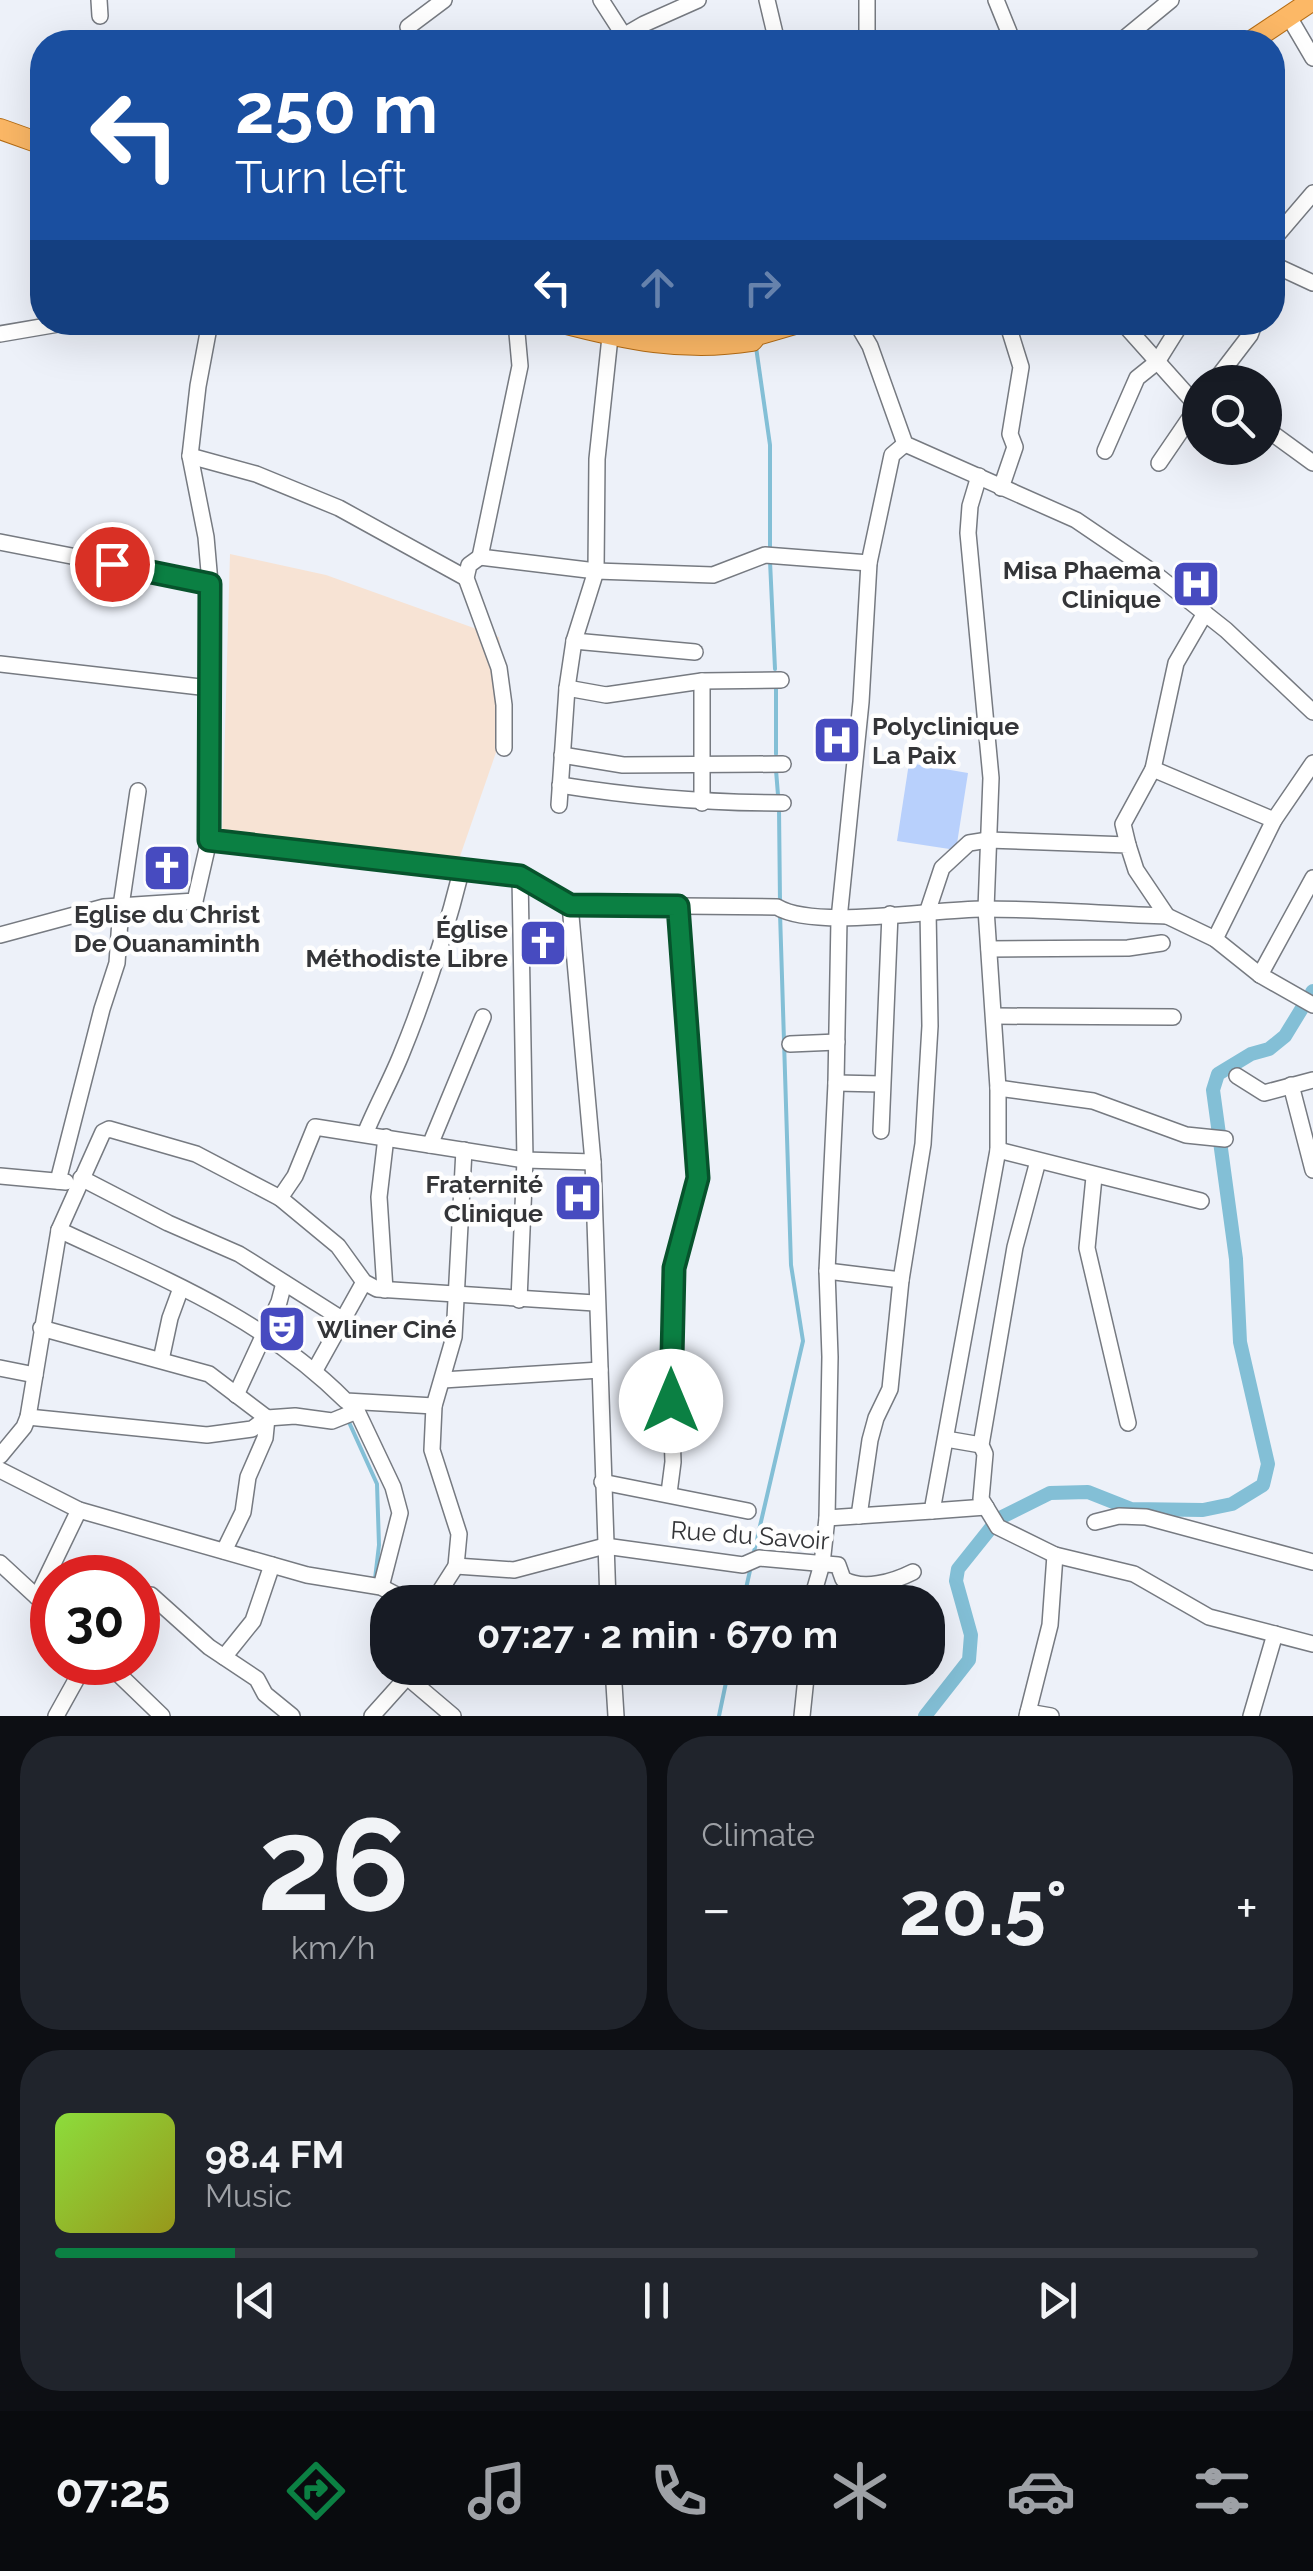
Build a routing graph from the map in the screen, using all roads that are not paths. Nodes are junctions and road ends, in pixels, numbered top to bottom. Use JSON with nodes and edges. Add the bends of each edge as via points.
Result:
{"nodes":[{"id":1,"x":444,"y":0,"type":"edge"},
{"id":2,"x":602,"y":0,"type":"edge"},
{"id":3,"x":767,"y":0,"type":"edge"},
{"id":4,"x":867,"y":0,"type":"edge"},
{"id":5,"x":996,"y":0,"type":"edge"},
{"id":6,"x":1170,"y":0,"type":"edge"},
{"id":7,"x":692,"y":1,"type":"edge"},
{"id":8,"x":1297,"y":7,"type":"edge"},
{"id":9,"x":408,"y":27,"type":"dead end"},
{"id":10,"x":621,"y":30,"type":"edge"},
{"id":11,"x":638,"y":30,"type":"edge"},
{"id":12,"x":774,"y":30,"type":"edge"},
{"id":13,"x":866,"y":30,"type":"edge"},
{"id":14,"x":1008,"y":30,"type":"edge"},
{"id":15,"x":1134,"y":30,"type":"edge"},
{"id":16,"x":1266,"y":30,"type":"edge"},
{"id":17,"x":1313,"y":58,"type":"edge"},
{"id":18,"x":0,"y":129,"type":"edge"},
{"id":19,"x":30,"y":140,"type":"edge"},
{"id":20,"x":1313,"y":193,"type":"edge"},
{"id":21,"x":1285,"y":226,"type":"edge"},
{"id":22,"x":1285,"y":270,"type":"edge"},
{"id":23,"x":1313,"y":283,"type":"edge"},
{"id":24,"x":30,"y":329,"type":"edge"},
{"id":25,"x":0,"y":334,"type":"edge"},
{"id":26,"x":208,"y":335,"type":"edge"},
{"id":27,"x":517,"y":335,"type":"edge"},
{"id":28,"x":727,"y":335,"type":"edge"},
{"id":29,"x":763,"y":335,"type":"edge"},
{"id":30,"x":864,"y":335,"type":"edge"},
{"id":31,"x":1011,"y":335,"type":"edge"},
{"id":32,"x":1133,"y":335,"type":"edge"},
{"id":33,"x":1174,"y":335,"type":"edge"},
{"id":34,"x":1250,"y":335,"type":"edge"},
{"id":35,"x":610,"y":336,"type":"joint"},
{"id":36,"x":727,"y":345,"type":"junction"},
{"id":37,"x":1157,"y":362,"type":"junction"},
{"id":38,"x":1227,"y":365,"type":"edge"},
{"id":39,"x":1182,"y":388,"type":"edge"},
{"id":40,"x":1182,"y":429,"type":"edge"},
{"id":41,"x":1282,"y":440,"type":"edge"},
{"id":42,"x":904,"y":444,"type":"junction"},
{"id":43,"x":1106,"y":451,"type":"dead end"},
{"id":44,"x":190,"y":456,"type":"junction"},
{"id":45,"x":1158,"y":462,"type":"dead end"},
{"id":46,"x":1313,"y":463,"type":"edge"},
{"id":47,"x":978,"y":476,"type":"junction"},
{"id":48,"x":1001,"y":488,"type":"junction"},
{"id":49,"x":0,"y":542,"type":"edge"},
{"id":50,"x":480,"y":557,"type":"junction"},
{"id":51,"x":868,"y":563,"type":"junction"},
{"id":52,"x":596,"y":571,"type":"junction"},
{"id":53,"x":466,"y":578,"type":"junction"},
{"id":54,"x":210,"y":584,"type":"junction"},
{"id":55,"x":1205,"y":614,"type":"junction"},
{"id":56,"x":574,"y":642,"type":"junction"},
{"id":57,"x":695,"y":652,"type":"dead end"},
{"id":58,"x":0,"y":664,"type":"edge"},
{"id":59,"x":781,"y":680,"type":"dead end"},
{"id":60,"x":702,"y":681,"type":"junction"},
{"id":61,"x":209,"y":688,"type":"junction"},
{"id":62,"x":567,"y":688,"type":"junction"},
{"id":63,"x":1313,"y":712,"type":"edge"},
{"id":64,"x":504,"y":748,"type":"dead end"},
{"id":65,"x":562,"y":756,"type":"junction"},
{"id":66,"x":1313,"y":763,"type":"edge"},
{"id":67,"x":783,"y":764,"type":"dead end"},
{"id":68,"x":702,"y":765,"type":"junction"},
{"id":69,"x":1153,"y":769,"type":"junction"},
{"id":70,"x":560,"y":785,"type":"junction"},
{"id":71,"x":138,"y":790,"type":"dead end"},
{"id":72,"x":702,"y":802,"type":"junction"},
{"id":73,"x":784,"y":803,"type":"dead end"},
{"id":74,"x":559,"y":805,"type":"dead end"},
{"id":75,"x":1274,"y":820,"type":"junction"},
{"id":76,"x":209,"y":840,"type":"junction"},
{"id":77,"x":988,"y":840,"type":"junction"},
{"id":78,"x":1128,"y":845,"type":"junction"},
{"id":79,"x":462,"y":868,"type":"junction"},
{"id":80,"x":520,"y":876,"type":"junction"},
{"id":81,"x":1313,"y":878,"type":"edge"},
{"id":82,"x":570,"y":905,"type":"junction"},
{"id":83,"x":122,"y":906,"type":"junction"},
{"id":84,"x":678,"y":906,"type":"junction"},
{"id":85,"x":986,"y":909,"type":"junction"},
{"id":86,"x":928,"y":910,"type":"junction"},
{"id":87,"x":890,"y":914,"type":"junction"},
{"id":88,"x":1167,"y":916,"type":"junction"},
{"id":89,"x":839,"y":919,"type":"junction"},
{"id":90,"x":0,"y":935,"type":"edge"},
{"id":91,"x":1215,"y":939,"type":"junction"},
{"id":92,"x":1162,"y":943,"type":"dead end"},
{"id":93,"x":989,"y":949,"type":"junction"},
{"id":94,"x":1260,"y":976,"type":"junction"},
{"id":95,"x":1313,"y":1006,"type":"edge"},
{"id":96,"x":994,"y":1016,"type":"junction"},
{"id":97,"x":482,"y":1017,"type":"dead end"},
{"id":98,"x":1172,"y":1017,"type":"dead end"},
{"id":99,"x":837,"y":1042,"type":"junction"},
{"id":100,"x":790,"y":1044,"type":"dead end"},
{"id":101,"x":1238,"y":1076,"type":"dead end"},
{"id":102,"x":1313,"y":1080,"type":"edge"},
{"id":103,"x":836,"y":1084,"type":"junction"},
{"id":104,"x":882,"y":1084,"type":"junction"},
{"id":105,"x":1291,"y":1086,"type":"junction"},
{"id":106,"x":998,"y":1088,"type":"junction"},
{"id":107,"x":882,"y":1131,"type":"dead end"},
{"id":108,"x":365,"y":1134,"type":"junction"},
{"id":109,"x":386,"y":1137,"type":"junction"},
{"id":110,"x":1221,"y":1139,"type":"dead end"},
{"id":111,"x":430,"y":1144,"type":"junction"},
{"id":112,"x":464,"y":1150,"type":"junction"},
{"id":113,"x":998,"y":1150,"type":"junction"},
{"id":114,"x":524,"y":1160,"type":"junction"},
{"id":115,"x":1038,"y":1161,"type":"junction"},
{"id":116,"x":592,"y":1162,"type":"junction"},
{"id":117,"x":1313,"y":1170,"type":"edge"},
{"id":118,"x":0,"y":1176,"type":"edge"},
{"id":119,"x":1094,"y":1176,"type":"junction"},
{"id":120,"x":58,"y":1181,"type":"junction"},
{"id":121,"x":80,"y":1181,"type":"junction"},
{"id":122,"x":280,"y":1198,"type":"junction"},
{"id":123,"x":1201,"y":1201,"type":"dead end"},
{"id":124,"x":59,"y":1230,"type":"junction"},
{"id":125,"x":826,"y":1271,"type":"junction"},
{"id":126,"x":901,"y":1280,"type":"junction"},
{"id":127,"x":364,"y":1282,"type":"junction"},
{"id":128,"x":284,"y":1283,"type":"junction"},
{"id":129,"x":182,"y":1288,"type":"junction"},
{"id":130,"x":385,"y":1290,"type":"junction"},
{"id":131,"x":457,"y":1295,"type":"junction"},
{"id":132,"x":518,"y":1300,"type":"junction"},
{"id":133,"x":595,"y":1302,"type":"junction"},
{"id":134,"x":345,"y":1320,"type":"junction"},
{"id":135,"x":41,"y":1328,"type":"junction"},
{"id":136,"x":263,"y":1334,"type":"junction"},
{"id":137,"x":161,"y":1360,"type":"junction"},
{"id":138,"x":0,"y":1368,"type":"edge"},
{"id":139,"x":315,"y":1370,"type":"junction"},
{"id":140,"x":600,"y":1370,"type":"junction"},
{"id":141,"x":35,"y":1375,"type":"junction"},
{"id":142,"x":443,"y":1380,"type":"junction"},
{"id":143,"x":236,"y":1395,"type":"junction"},
{"id":144,"x":352,"y":1406,"type":"junction"},
{"id":145,"x":434,"y":1406,"type":"junction"},
{"id":146,"x":28,"y":1417,"type":"junction"},
{"id":147,"x":267,"y":1418,"type":"junction"},
{"id":148,"x":1128,"y":1423,"type":"dead end"},
{"id":149,"x":946,"y":1438,"type":"junction"},
{"id":150,"x":981,"y":1446,"type":"junction"},
{"id":151,"x":0,"y":1456,"type":"edge"},
{"id":152,"x":0,"y":1470,"type":"edge"},
{"id":153,"x":602,"y":1482,"type":"junction"},
{"id":154,"x":669,"y":1493,"type":"junction"},
{"id":155,"x":79,"y":1510,"type":"junction"},
{"id":156,"x":932,"y":1511,"type":"junction"},
{"id":157,"x":748,"y":1512,"type":"dead end"},
{"id":158,"x":859,"y":1516,"type":"junction"},
{"id":159,"x":991,"y":1516,"type":"junction"},
{"id":160,"x":827,"y":1518,"type":"junction"},
{"id":161,"x":1096,"y":1522,"type":"dead end"},
{"id":162,"x":604,"y":1546,"type":"junction"},
{"id":163,"x":224,"y":1551,"type":"junction"},
{"id":164,"x":57,"y":1555,"type":"edge"},
{"id":165,"x":1054,"y":1555,"type":"junction"},
{"id":166,"x":1313,"y":1562,"type":"edge"},
{"id":167,"x":0,"y":1563,"type":"edge"},
{"id":168,"x":822,"y":1564,"type":"junction"},
{"id":169,"x":272,"y":1565,"type":"junction"},
{"id":170,"x":456,"y":1566,"type":"junction"},
{"id":171,"x":913,"y":1572,"type":"dead end"},
{"id":172,"x":374,"y":1585,"type":"joint"},
{"id":173,"x":444,"y":1585,"type":"edge"},
{"id":174,"x":607,"y":1585,"type":"edge"},
{"id":175,"x":816,"y":1585,"type":"edge"},
{"id":176,"x":30,"y":1591,"type":"edge"},
{"id":177,"x":160,"y":1603,"type":"edge"},
{"id":178,"x":1275,"y":1634,"type":"junction"},
{"id":179,"x":1313,"y":1644,"type":"edge"},
{"id":180,"x":224,"y":1657,"type":"junction"},
{"id":181,"x":73,"y":1685,"type":"edge"},
{"id":182,"x":130,"y":1685,"type":"edge"},
{"id":183,"x":398,"y":1685,"type":"edge"},
{"id":184,"x":422,"y":1685,"type":"edge"},
{"id":185,"x":614,"y":1685,"type":"edge"},
{"id":186,"x":805,"y":1685,"type":"edge"},
{"id":187,"x":1027,"y":1714,"type":"edge"},
{"id":188,"x":56,"y":1716,"type":"edge"},
{"id":189,"x":162,"y":1716,"type":"edge"},
{"id":190,"x":292,"y":1716,"type":"edge"},
{"id":191,"x":372,"y":1716,"type":"edge"},
{"id":192,"x":453,"y":1716,"type":"edge"},
{"id":193,"x":616,"y":1716,"type":"edge"},
{"id":194,"x":802,"y":1716,"type":"edge"},
{"id":195,"x":1051,"y":1716,"type":"edge"},
{"id":196,"x":1251,"y":1716,"type":"edge"}],
"edges":[{"from":1,"to":9,"type":"street"},
{"from":2,"to":10,"type":"street"},
{"from":3,"to":12,"type":"street"},
{"from":4,"to":13,"type":"street"},
{"from":5,"to":14,"type":"street"},
{"from":6,"to":15,"type":"street"},
{"from":7,"to":11,"type":"street"},
{"from":8,"to":16,"type":"main road"},
{"from":8,"to":17,"type":"street"},
{"from":18,"to":19,"type":"main road"},
{"from":20,"to":21,"type":"street"},
{"from":22,"to":23,"type":"street"},
{"from":24,"to":25,"type":"street"},
{"from":26,"to":44,"type":"street"},
{"from":27,"to":50,"type":"street","via":[[520,366]]},
{"from":28,"to":36,"type":"street"},
{"from":29,"to":36,"type":"main road"},
{"from":30,"to":42,"type":"street"},
{"from":31,"to":48,"type":"street","via":[[1021,367],[1010,434],[1015,446]]},
{"from":32,"to":37,"type":"street"},
{"from":33,"to":37,"type":"street"},
{"from":34,"to":38,"type":"street"},
{"from":35,"to":36,"type":"main road"},
{"from":35,"to":52,"type":"street","via":[[597,459]]},
{"from":37,"to":39,"type":"street"},
{"from":37,"to":43,"type":"street","via":[[1137,378]]},
{"from":40,"to":45,"type":"street"},
{"from":41,"to":46,"type":"street"},
{"from":42,"to":47,"type":"street"},
{"from":42,"to":51,"type":"street","via":[[892,455]]},
{"from":44,"to":53,"type":"street","via":[[339,508]]},
{"from":44,"to":54,"type":"street"},
{"from":47,"to":48,"type":"street"},
{"from":47,"to":77,"type":"street","via":[[968,533],[991,778]]},
{"from":48,"to":55,"type":"street","via":[[1076,520]]},
{"from":49,"to":54,"type":"street"},
{"from":50,"to":52,"type":"street"},
{"from":50,"to":53,"type":"street"},
{"from":51,"to":52,"type":"street","via":[[770,555],[713,575]]},
{"from":51,"to":89,"type":"street"},
{"from":52,"to":56,"type":"street"},
{"from":53,"to":64,"type":"street","via":[[499,668]]},
{"from":54,"to":61,"type":"street"},
{"from":55,"to":63,"type":"street"},
{"from":55,"to":69,"type":"street","via":[[1176,663]]},
{"from":56,"to":57,"type":"street"},
{"from":56,"to":62,"type":"street"},
{"from":58,"to":61,"type":"street"},
{"from":59,"to":60,"type":"street"},
{"from":60,"to":62,"type":"street","via":[[606,695]]},
{"from":60,"to":68,"type":"street"},
{"from":61,"to":76,"type":"street"},
{"from":62,"to":65,"type":"street"},
{"from":65,"to":68,"type":"street"},
{"from":65,"to":70,"type":"street"},
{"from":66,"to":75,"type":"street"},
{"from":67,"to":68,"type":"street"},
{"from":68,"to":72,"type":"street"},
{"from":69,"to":75,"type":"street"},
{"from":69,"to":78,"type":"street","via":[[1123,824]]},
{"from":70,"to":72,"type":"street"},
{"from":70,"to":74,"type":"street"},
{"from":71,"to":83,"type":"street"},
{"from":72,"to":73,"type":"street"},
{"from":75,"to":91,"type":"street"},
{"from":76,"to":79,"type":"street"},
{"from":76,"to":83,"type":"street","via":[[195,902]]},
{"from":77,"to":78,"type":"street"},
{"from":77,"to":85,"type":"street"},
{"from":77,"to":86,"type":"street","via":[[970,843],[942,868]]},
{"from":78,"to":88,"type":"street","via":[[1136,870]]},
{"from":79,"to":80,"type":"street"},
{"from":79,"to":108,"type":"street","via":[[433,970]]},
{"from":80,"to":82,"type":"street"},
{"from":80,"to":114,"type":"street"},
{"from":81,"to":94,"type":"street"},
{"from":82,"to":84,"type":"street"},
{"from":82,"to":116,"type":"street"},
{"from":83,"to":90,"type":"street"},
{"from":83,"to":120,"type":"street","via":[[118,963]]},
{"from":84,"to":89,"type":"street","via":[[781,909]]},
{"from":84,"to":154,"type":"street","via":[[698,1178],[674,1268]]},
{"from":85,"to":86,"type":"street"},
{"from":85,"to":88,"type":"street"},
{"from":85,"to":93,"type":"street"},
{"from":86,"to":87,"type":"street"},
{"from":86,"to":126,"type":"street","via":[[923,1144]]},
{"from":87,"to":89,"type":"street"},
{"from":87,"to":104,"type":"street"},
{"from":88,"to":91,"type":"street"},
{"from":89,"to":99,"type":"street"},
{"from":91,"to":94,"type":"street"},
{"from":92,"to":93,"type":"street"},
{"from":93,"to":96,"type":"street"},
{"from":94,"to":95,"type":"street"},
{"from":96,"to":98,"type":"street"},
{"from":96,"to":106,"type":"street"},
{"from":97,"to":111,"type":"street"},
{"from":99,"to":100,"type":"street"},
{"from":99,"to":103,"type":"street"},
{"from":101,"to":105,"type":"street","via":[[1264,1093]]},
{"from":102,"to":105,"type":"street"},
{"from":103,"to":104,"type":"street"},
{"from":103,"to":125,"type":"street"},
{"from":104,"to":107,"type":"street"},
{"from":105,"to":117,"type":"street"},
{"from":106,"to":110,"type":"street","via":[[1092,1101],[1186,1135]]},
{"from":106,"to":113,"type":"street"},
{"from":108,"to":109,"type":"street"},
{"from":108,"to":122,"type":"street","via":[[315,1127]]},
{"from":109,"to":111,"type":"street"},
{"from":109,"to":130,"type":"street","via":[[378,1197]]},
{"from":111,"to":112,"type":"street"},
{"from":112,"to":114,"type":"street"},
{"from":112,"to":131,"type":"street"},
{"from":113,"to":115,"type":"street"},
{"from":113,"to":149,"type":"street"},
{"from":114,"to":116,"type":"street"},
{"from":114,"to":132,"type":"street"},
{"from":115,"to":119,"type":"street"},
{"from":115,"to":150,"type":"street","via":[[1015,1247]]},
{"from":116,"to":133,"type":"street"},
{"from":118,"to":120,"type":"street"},
{"from":119,"to":123,"type":"street"},
{"from":119,"to":148,"type":"street","via":[[1087,1248]]},
{"from":120,"to":121,"type":"street"},
{"from":121,"to":122,"type":"street","via":[[109,1129],[196,1154]]},
{"from":121,"to":124,"type":"street"},
{"from":121,"to":128,"type":"street","via":[[210,1240]]},
{"from":122,"to":127,"type":"street","via":[[338,1246]]},
{"from":124,"to":129,"type":"street"},
{"from":124,"to":135,"type":"street"},
{"from":125,"to":126,"type":"street"},
{"from":125,"to":160,"type":"street"},
{"from":126,"to":158,"type":"street","via":[[890,1389],[870,1440]]},
{"from":127,"to":130,"type":"street"},
{"from":127,"to":134,"type":"street"},
{"from":128,"to":134,"type":"street"},
{"from":128,"to":136,"type":"street"},
{"from":129,"to":136,"type":"street"},
{"from":129,"to":137,"type":"street"},
{"from":130,"to":131,"type":"street"},
{"from":131,"to":132,"type":"street"},
{"from":131,"to":142,"type":"street"},
{"from":132,"to":133,"type":"street"},
{"from":133,"to":140,"type":"street"},
{"from":134,"to":139,"type":"street"},
{"from":135,"to":137,"type":"street"},
{"from":135,"to":141,"type":"street"},
{"from":136,"to":139,"type":"street"},
{"from":136,"to":143,"type":"street"},
{"from":137,"to":143,"type":"street","via":[[210,1374]]},
{"from":138,"to":141,"type":"street"},
{"from":139,"to":144,"type":"street"},
{"from":140,"to":142,"type":"street"},
{"from":140,"to":153,"type":"street"},
{"from":141,"to":146,"type":"street"},
{"from":142,"to":145,"type":"street"},
{"from":143,"to":147,"type":"street"},
{"from":144,"to":145,"type":"street"},
{"from":144,"to":147,"type":"street","via":[[332,1421]]},
{"from":144,"to":172,"type":"street","via":[[400,1512]]},
{"from":145,"to":170,"type":"street","via":[[432,1450],[459,1534]]},
{"from":146,"to":147,"type":"street","via":[[207,1435],[252,1429]]},
{"from":146,"to":151,"type":"street"},
{"from":147,"to":163,"type":"street","via":[[242,1512]]},
{"from":149,"to":150,"type":"street"},
{"from":149,"to":156,"type":"street"},
{"from":150,"to":159,"type":"street","via":[[981,1499]]},
{"from":152,"to":155,"type":"street"},
{"from":153,"to":154,"type":"street"},
{"from":153,"to":162,"type":"street"},
{"from":154,"to":157,"type":"street"},
{"from":155,"to":163,"type":"street"},
{"from":155,"to":164,"type":"street"},
{"from":156,"to":158,"type":"street"},
{"from":156,"to":159,"type":"street"},
{"from":158,"to":160,"type":"street"},
{"from":159,"to":165,"type":"street"},
{"from":160,"to":168,"type":"street"},
{"from":161,"to":166,"type":"street","via":[[1146,1517]]},
{"from":162,"to":168,"type":"street","name":"Rue du Savoir","via":[[743,1565]]},
{"from":162,"to":170,"type":"street","name":"Rue du Savoir","via":[[514,1570]]},
{"from":162,"to":174,"type":"street"},
{"from":163,"to":169,"type":"street"},
{"from":165,"to":178,"type":"street","via":[[1134,1574],[1209,1617]]},
{"from":165,"to":187,"type":"street","via":[[1050,1626]]},
{"from":167,"to":176,"type":"street"},
{"from":168,"to":171,"type":"street","name":"Rue du Savoir","via":[[838,1565],[842,1579],[852,1584]]},
{"from":168,"to":175,"type":"street"},
{"from":169,"to":172,"type":"street"},
{"from":169,"to":180,"type":"street","via":[[253,1620]]},
{"from":170,"to":173,"type":"street"},
{"from":177,"to":180,"type":"street"},
{"from":178,"to":179,"type":"street"},
{"from":178,"to":196,"type":"street"},
{"from":180,"to":190,"type":"street","via":[[258,1679]]},
{"from":181,"to":188,"type":"street"},
{"from":182,"to":189,"type":"street"},
{"from":183,"to":191,"type":"street"},
{"from":184,"to":192,"type":"street"},
{"from":185,"to":193,"type":"street"},
{"from":186,"to":194,"type":"street"},
{"from":187,"to":195,"type":"street"}]}
